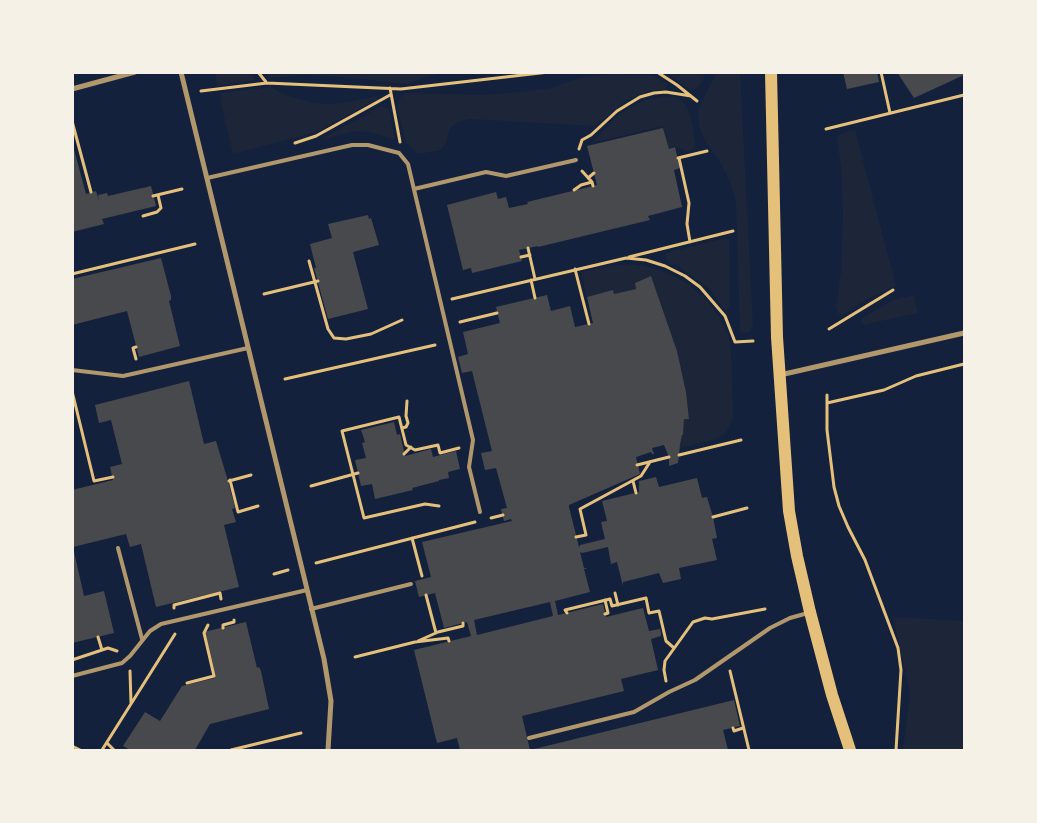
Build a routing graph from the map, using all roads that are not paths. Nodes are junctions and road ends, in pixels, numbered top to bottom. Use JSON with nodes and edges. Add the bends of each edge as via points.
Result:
{"nodes":[{"id":1,"x":135,"y":72,"type":"edge"},
{"id":2,"x":181,"y":72,"type":"edge"},
{"id":3,"x":771,"y":72,"type":"edge"},
{"id":4,"x":72,"y":89,"type":"edge"},
{"id":5,"x":576,"y":160,"type":"road end"},
{"id":6,"x":207,"y":178,"type":"junction"},
{"id":7,"x":414,"y":189,"type":"junction"},
{"id":8,"x":964,"y":333,"type":"edge"},
{"id":9,"x":248,"y":348,"type":"junction"},
{"id":10,"x":72,"y":370,"type":"edge"},
{"id":11,"x":780,"y":375,"type":"junction"},
{"id":12,"x":480,"y":512,"type":"dead end"},
{"id":13,"x":118,"y":548,"type":"dead end"},
{"id":14,"x":411,"y":584,"type":"dead end"},
{"id":15,"x":307,"y":590,"type":"junction"},
{"id":16,"x":311,"y":610,"type":"junction"},
{"id":17,"x":810,"y":612,"type":"junction"},
{"id":18,"x":142,"y":639,"type":"junction"},
{"id":19,"x":72,"y":676,"type":"edge"},
{"id":20,"x":529,"y":738,"type":"dead end"},
{"id":21,"x":328,"y":750,"type":"edge"},
{"id":22,"x":850,"y":750,"type":"edge"}],
"edges":[{"from":1,"to":4,"type":"street"},
{"from":2,"to":6,"type":"street"},
{"from":3,"to":11,"type":"main road"},
{"from":5,"to":7,"type":"lane","via":[[506,176],[486,172]]},
{"from":6,"to":7,"type":"lane","via":[[352,145],[368,145],[398,153],[408,164]]},
{"from":6,"to":9,"type":"street"},
{"from":7,"to":12,"type":"lane","via":[[473,440],[469,467]]},
{"from":8,"to":11,"type":"street"},
{"from":9,"to":10,"type":"lane","via":[[123,376]]},
{"from":9,"to":15,"type":"street"},
{"from":11,"to":17,"type":"main road","via":[[790,511]]},
{"from":13,"to":18,"type":"lane"},
{"from":14,"to":16,"type":"lane"},
{"from":15,"to":16,"type":"street"},
{"from":15,"to":18,"type":"lane","via":[[161,624]]},
{"from":16,"to":21,"type":"street","via":[[331,701]]},
{"from":17,"to":20,"type":"lane","via":[[770,628],[695,680],[634,712]]},
{"from":17,"to":22,"type":"main road"},
{"from":18,"to":19,"type":"lane","via":[[122,663]]}]}
